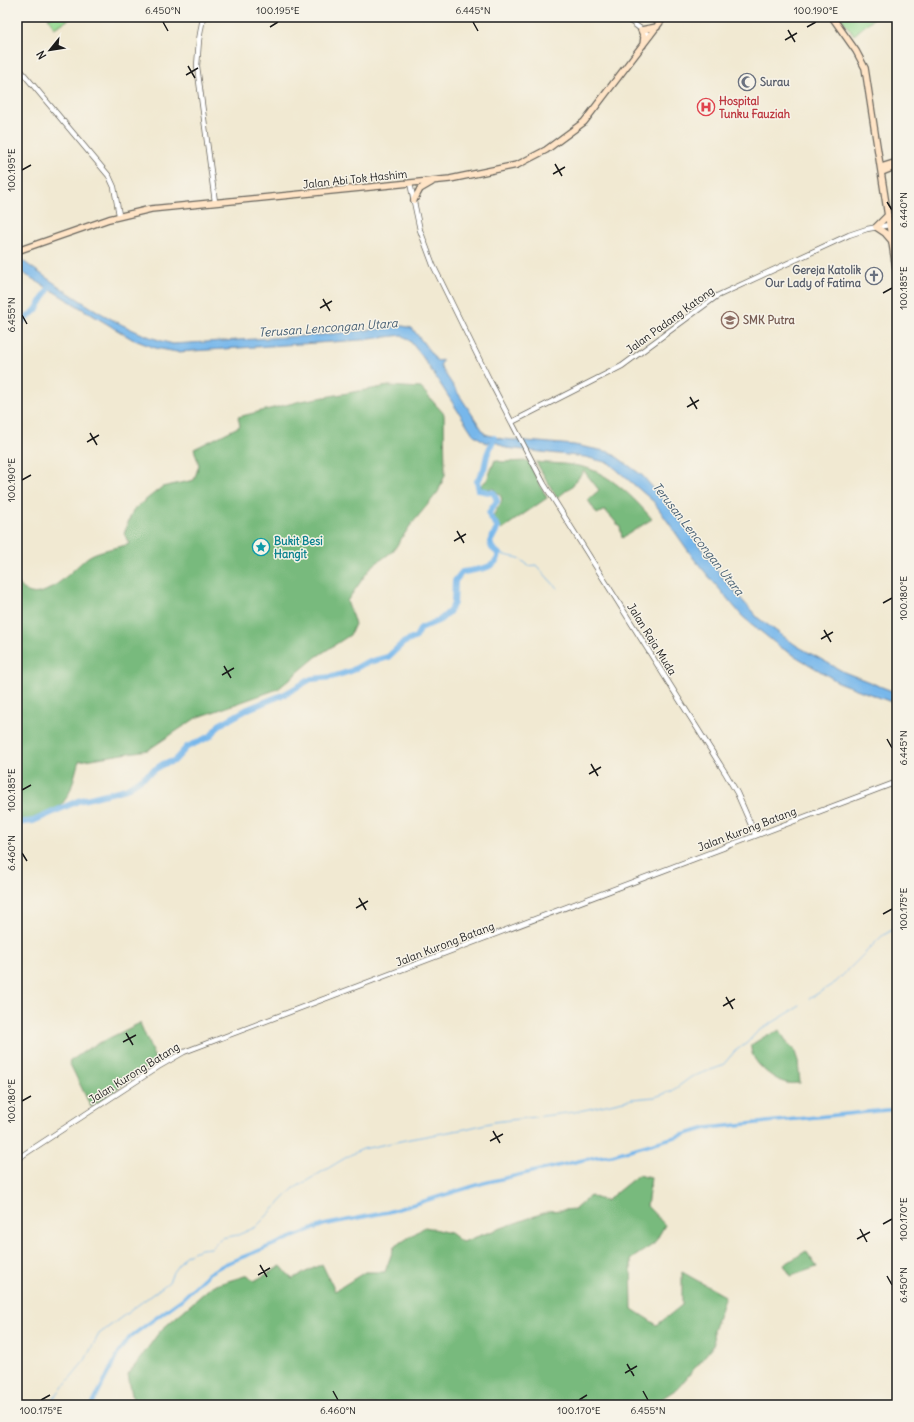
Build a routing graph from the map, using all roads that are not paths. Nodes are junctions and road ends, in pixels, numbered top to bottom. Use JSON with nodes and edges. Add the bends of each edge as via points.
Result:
{"nodes":[{"id":1,"x":203,"y":17,"type":"edge"},
{"id":2,"x":625,"y":17,"type":"edge"},
{"id":3,"x":664,"y":17,"type":"edge"},
{"id":4,"x":832,"y":17,"type":"edge"},
{"id":5,"x":657,"y":27,"type":"junction"},
{"id":6,"x":641,"y":30,"type":"junction"},
{"id":7,"x":647,"y":41,"type":"junction"},
{"id":8,"x":17,"y":66,"type":"edge"},
{"id":9,"x":897,"y":162,"type":"edge"},
{"id":10,"x":897,"y":166,"type":"edge"},
{"id":11,"x":881,"y":169,"type":"junction"},
{"id":12,"x":434,"y":181,"type":"junction"},
{"id":13,"x":410,"y":183,"type":"junction"},
{"id":14,"x":414,"y":200,"type":"junction"},
{"id":15,"x":214,"y":202,"type":"junction"},
{"id":16,"x":119,"y":215,"type":"junction"},
{"id":17,"x":888,"y":215,"type":"junction"},
{"id":18,"x":889,"y":225,"type":"junction"},
{"id":19,"x":876,"y":227,"type":"junction"},
{"id":20,"x":892,"y":242,"type":"junction"},
{"id":21,"x":17,"y":251,"type":"edge"},
{"id":22,"x":897,"y":275,"type":"edge"},
{"id":23,"x":512,"y":422,"type":"junction"},
{"id":24,"x":897,"y":782,"type":"edge"},
{"id":25,"x":756,"y":834,"type":"junction"},
{"id":26,"x":17,"y":1159,"type":"edge"}],
"edges":[{"from":1,"to":15,"type":"street","via":[[197,66]]},
{"from":2,"to":6,"type":"street"},
{"from":3,"to":5,"type":"main road","name":"Jalan Abi Tok Hashim"},
{"from":4,"to":11,"type":"main road","via":[[856,50],[865,68]]},
{"from":5,"to":6,"type":"main road"},
{"from":5,"to":7,"type":"main road","name":"Jalan Abi Tok Hashim"},
{"from":6,"to":7,"type":"street"},
{"from":6,"to":7,"type":"main road"},
{"from":7,"to":12,"type":"main road","name":"Jalan Abi Tok Hashim","via":[[588,118],[546,150],[505,169]]},
{"from":8,"to":16,"type":"street","via":[[109,176],[114,187]]},
{"from":9,"to":11,"type":"main road"},
{"from":10,"to":11,"type":"main road"},
{"from":11,"to":17,"type":"main road"},
{"from":12,"to":13,"type":"main road","name":"Jalan Abi Tok Hashim"},
{"from":12,"to":14,"type":"main road","via":[[420,189]]},
{"from":13,"to":14,"type":"street","name":"Jalan Raja Muda"},
{"from":13,"to":15,"type":"main road","name":"Jalan Abi Tok Hashim"},
{"from":14,"to":23,"type":"street","name":"Jalan Raja Muda","via":[[420,230],[432,265]]},
{"from":15,"to":16,"type":"main road","name":"Jalan Abi Tok Hashim"},
{"from":16,"to":21,"type":"main road","name":"Jalan Abi Tok Hashim"},
{"from":17,"to":18,"type":"main road"},
{"from":17,"to":19,"type":"main road"},
{"from":18,"to":19,"type":"street","name":"Jalan Padang Katong"},
{"from":18,"to":20,"type":"main road"},
{"from":19,"to":20,"type":"main road"},
{"from":19,"to":23,"type":"street","name":"Jalan Padang Katong","via":[[849,235],[717,296],[622,366]]},
{"from":20,"to":22,"type":"main road"},
{"from":23,"to":25,"type":"street","name":"Jalan Raja Muda","via":[[570,526],[726,774]]},
{"from":24,"to":25,"type":"street","name":"Jalan Kurong Batang"},
{"from":25,"to":26,"type":"street","name":"Jalan Kurong Batang","via":[[184,1052]]}]}
